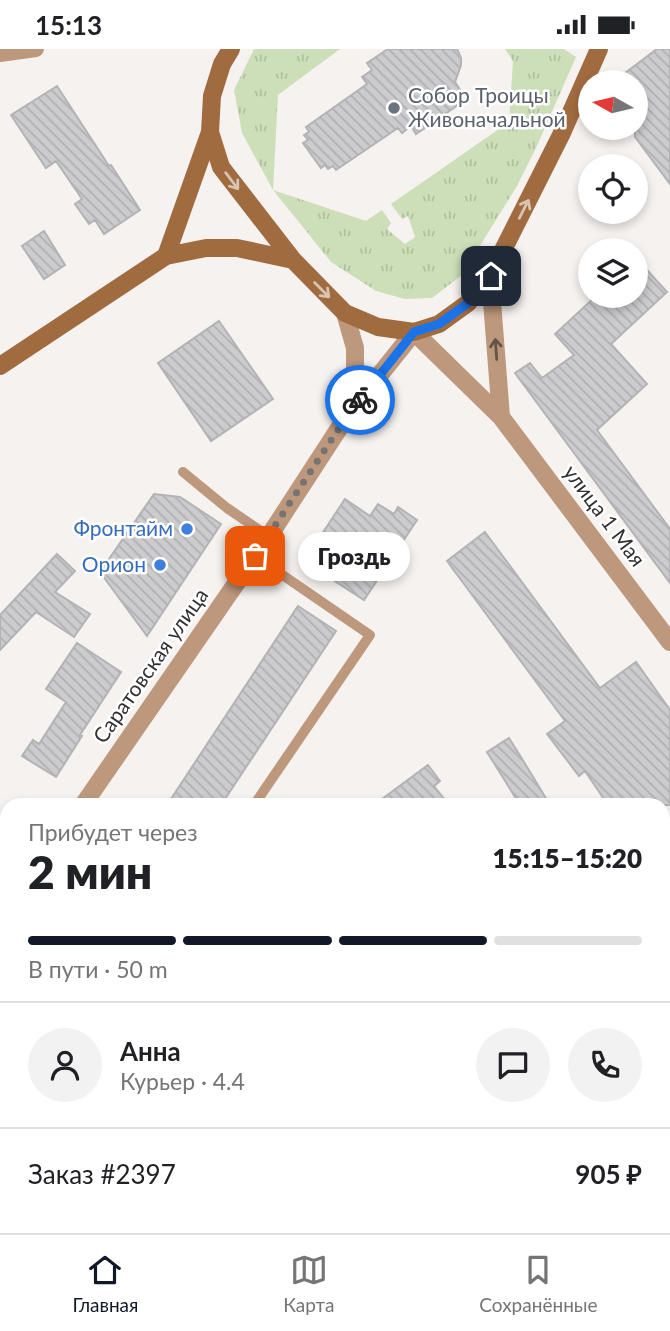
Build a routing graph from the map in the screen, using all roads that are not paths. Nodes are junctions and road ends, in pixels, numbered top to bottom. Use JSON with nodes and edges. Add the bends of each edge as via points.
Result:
{"nodes":[{"id":1,"x":36,"y":49,"type":"edge"},
{"id":2,"x":231,"y":49,"type":"edge"},
{"id":3,"x":599,"y":49,"type":"edge"},
{"id":4,"x":0,"y":54,"type":"edge"},
{"id":5,"x":210,"y":132,"type":"junction"},
{"id":6,"x":166,"y":256,"type":"junction"},
{"id":7,"x":293,"y":260,"type":"junction"},
{"id":8,"x":491,"y":276,"type":"junction"},
{"id":9,"x":345,"y":313,"type":"junction"},
{"id":10,"x":414,"y":332,"type":"junction"},
{"id":11,"x":0,"y":366,"type":"edge"},
{"id":12,"x":349,"y":413,"type":"junction"},
{"id":13,"x":501,"y":417,"type":"junction"},
{"id":14,"x":183,"y":472,"type":"dead end"},
{"id":15,"x":268,"y":536,"type":"junction"},
{"id":16,"x":255,"y":556,"type":"junction"},
{"id":17,"x":670,"y":642,"type":"edge"},
{"id":18,"x":88,"y":798,"type":"edge"},
{"id":19,"x":259,"y":798,"type":"edge"}],
"edges":[{"from":1,"to":4,"type":"street"},
{"from":2,"to":5,"type":"main road","via":[[212,96]]},
{"from":8,"to":3,"type":"main road","one_way":true},
{"from":5,"to":6,"type":"main road"},
{"from":5,"to":7,"type":"main road","one_way":true,"via":[[220,167]]},
{"from":6,"to":7,"type":"main road","via":[[237,247]]},
{"from":6,"to":11,"type":"main road"},
{"from":7,"to":9,"type":"main road","one_way":true},
{"from":8,"to":10,"type":"main road","via":[[468,303],[439,324]]},
{"from":13,"to":8,"type":"street","one_way":true},
{"from":9,"to":10,"type":"main road","via":[[378,327]]},
{"from":9,"to":12,"type":"street","via":[[355,348]]},
{"from":10,"to":12,"type":"street","name":"Саратовская улица"},
{"from":10,"to":13,"type":"street","name":"улица 1 Мая"},
{"from":12,"to":15,"type":"street","name":"Саратовская улица"},
{"from":13,"to":17,"type":"street","name":"улица 1 Мая"},
{"from":14,"to":15,"type":"lane"},
{"from":15,"to":16,"type":"street","name":"Саратовская улица"},
{"from":16,"to":18,"type":"street","name":"Саратовская улица"},
{"from":16,"to":19,"type":"lane","via":[[370,635]]}]}
